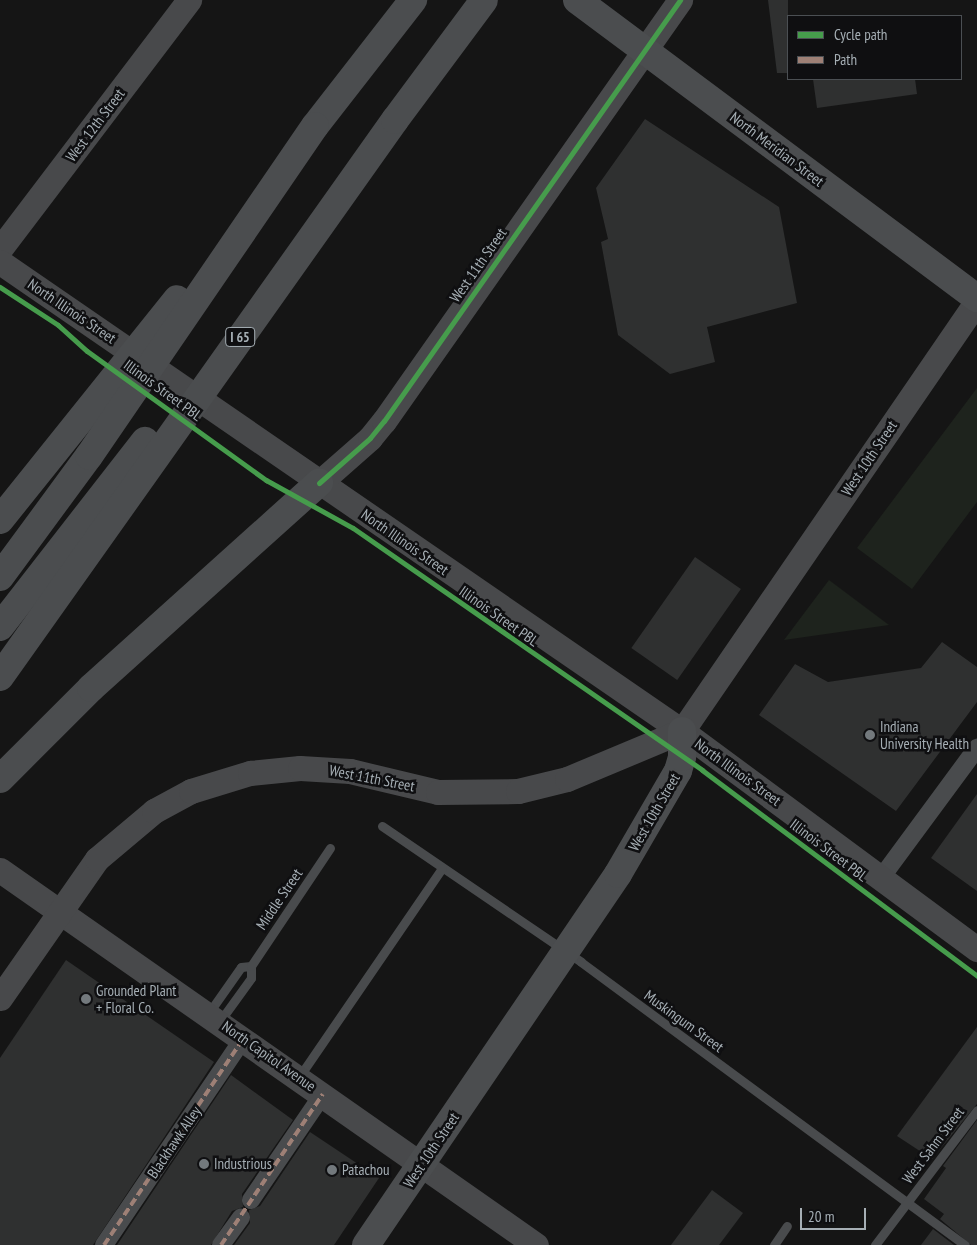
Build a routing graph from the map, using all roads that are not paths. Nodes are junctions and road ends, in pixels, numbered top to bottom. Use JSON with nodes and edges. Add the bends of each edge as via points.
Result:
{"nodes":[{"id":1,"x":189,"y":0,"type":"edge"},
{"id":2,"x":413,"y":0,"type":"edge"},
{"id":3,"x":484,"y":0,"type":"edge"},
{"id":4,"x":577,"y":0,"type":"edge"},
{"id":5,"x":680,"y":0,"type":"edge"},
{"id":6,"x":643,"y":50,"type":"junction"},
{"id":7,"x":315,"y":126,"type":"junction"},
{"id":8,"x":338,"y":200,"type":"junction"},
{"id":9,"x":0,"y":249,"type":"edge"},
{"id":10,"x":0,"y":262,"type":"edge"},
{"id":11,"x":977,"y":299,"type":"edge"},
{"id":12,"x":319,"y":483,"type":"junction"},
{"id":13,"x":0,"y":520,"type":"edge"},
{"id":14,"x":0,"y":577,"type":"edge"},
{"id":15,"x":0,"y":627,"type":"edge"},
{"id":16,"x":0,"y":677,"type":"edge"},
{"id":17,"x":682,"y":731,"type":"junction"},
{"id":18,"x":977,"y":748,"type":"edge"},
{"id":19,"x":0,"y":778,"type":"edge"},
{"id":20,"x":382,"y":826,"type":"dead end"},
{"id":21,"x":330,"y":848,"type":"dead end"},
{"id":22,"x":442,"y":868,"type":"junction"},
{"id":23,"x":0,"y":870,"type":"edge"},
{"id":24,"x":881,"y":878,"type":"junction"},
{"id":25,"x":60,"y":911,"type":"junction"},
{"id":26,"x":977,"y":949,"type":"edge"},
{"id":27,"x":565,"y":952,"type":"junction"},
{"id":28,"x":250,"y":966,"type":"junction"},
{"id":29,"x":0,"y":998,"type":"edge"},
{"id":30,"x":214,"y":1018,"type":"junction"},
{"id":31,"x":244,"y":1039,"type":"junction"},
{"id":32,"x":299,"y":1077,"type":"junction"},
{"id":33,"x":323,"y":1094,"type":"junction"},
{"id":34,"x":977,"y":1110,"type":"edge"},
{"id":35,"x":422,"y":1163,"type":"junction"},
{"id":36,"x":251,"y":1200,"type":"dead end"},
{"id":37,"x":907,"y":1202,"type":"junction"},
{"id":38,"x":241,"y":1216,"type":"dead end"},
{"id":39,"x":787,"y":1226,"type":"dead end"},
{"id":40,"x":104,"y":1245,"type":"edge"},
{"id":41,"x":221,"y":1245,"type":"edge"},
{"id":42,"x":366,"y":1245,"type":"edge"},
{"id":43,"x":536,"y":1245,"type":"edge"},
{"id":44,"x":774,"y":1245,"type":"edge"},
{"id":45,"x":875,"y":1245,"type":"edge"},
{"id":46,"x":964,"y":1245,"type":"edge"}],
"edges":[{"from":1,"to":9,"type":"main road","name":"West 12th Street"},
{"from":2,"to":7,"type":"main road"},
{"from":3,"to":8,"type":"main road","number":"I 65","bridge":true},
{"from":4,"to":6,"type":"main road","name":"North Meridian Street"},
{"from":5,"to":6,"type":"main road","name":"West 11th Street"},
{"from":6,"to":11,"type":"main road","name":"North Meridian Street"},
{"from":6,"to":12,"type":"main road","name":"West 11th Street","via":[[384,421],[370,438]]},
{"from":7,"to":13,"type":"main road","bridge":true},
{"from":7,"to":14,"type":"main road","bridge":true,"via":[[94,448]]},
{"from":8,"to":15,"type":"main road","bridge":true},
{"from":8,"to":16,"type":"main road","number":"I 65","bridge":true},
{"from":10,"to":12,"type":"main road","name":"North Illinois Street"},
{"from":11,"to":17,"type":"main road","name":"West 10th Street"},
{"from":12,"to":17,"type":"main road","name":"North Illinois Street"},
{"from":12,"to":19,"type":"main road","via":[[91,688]]},
{"from":17,"to":24,"type":"main road","name":"North Illinois Street"},
{"from":17,"to":25,"type":"main road","name":"West 11th Street","via":[[567,779],[518,791],[438,792],[330,769],[279,768],[220,780],[172,800],[128,830],[97,859]]},
{"from":17,"to":27,"type":"main road","name":"West 10th Street","via":[[682,757],[673,782],[618,874]]},
{"from":18,"to":24,"type":"street"},
{"from":20,"to":22,"type":"lane","name":"Muskingum Street"},
{"from":21,"to":28,"type":"lane","name":"Middle Street"},
{"from":22,"to":27,"type":"lane","name":"Muskingum Street"},
{"from":22,"to":32,"type":"lane"},
{"from":23,"to":25,"type":"main road","name":"North Capitol Avenue"},
{"from":24,"to":26,"type":"main road","name":"North Illinois Street"},
{"from":25,"to":29,"type":"main road","name":"West 11th Street"},
{"from":25,"to":30,"type":"main road","name":"North Capitol Avenue"},
{"from":27,"to":35,"type":"main road","name":"West 10th Street"},
{"from":27,"to":37,"type":"lane","name":"Muskingum Street"},
{"from":28,"to":30,"type":"lane","name":"Middle Street","via":[[241,967]]},
{"from":28,"to":30,"type":"lane","name":"Middle Street","via":[[252,978]]},
{"from":30,"to":31,"type":"main road","name":"North Capitol Avenue"},
{"from":31,"to":32,"type":"main road","name":"North Capitol Avenue"},
{"from":31,"to":40,"type":"street","name":"Blackhawk Alley"},
{"from":32,"to":33,"type":"main road","name":"North Capitol Avenue"},
{"from":33,"to":35,"type":"main road","name":"North Capitol Avenue"},
{"from":33,"to":36,"type":"street"},
{"from":34,"to":37,"type":"lane","name":"West Sahm Street"},
{"from":35,"to":42,"type":"main road","name":"West 10th Street"},
{"from":35,"to":43,"type":"main road","name":"North Capitol Avenue"},
{"from":37,"to":45,"type":"lane","name":"West Sahm Street"},
{"from":37,"to":46,"type":"lane","name":"Muskingum Street"},
{"from":38,"to":41,"type":"street"},
{"from":39,"to":44,"type":"lane"}]}
